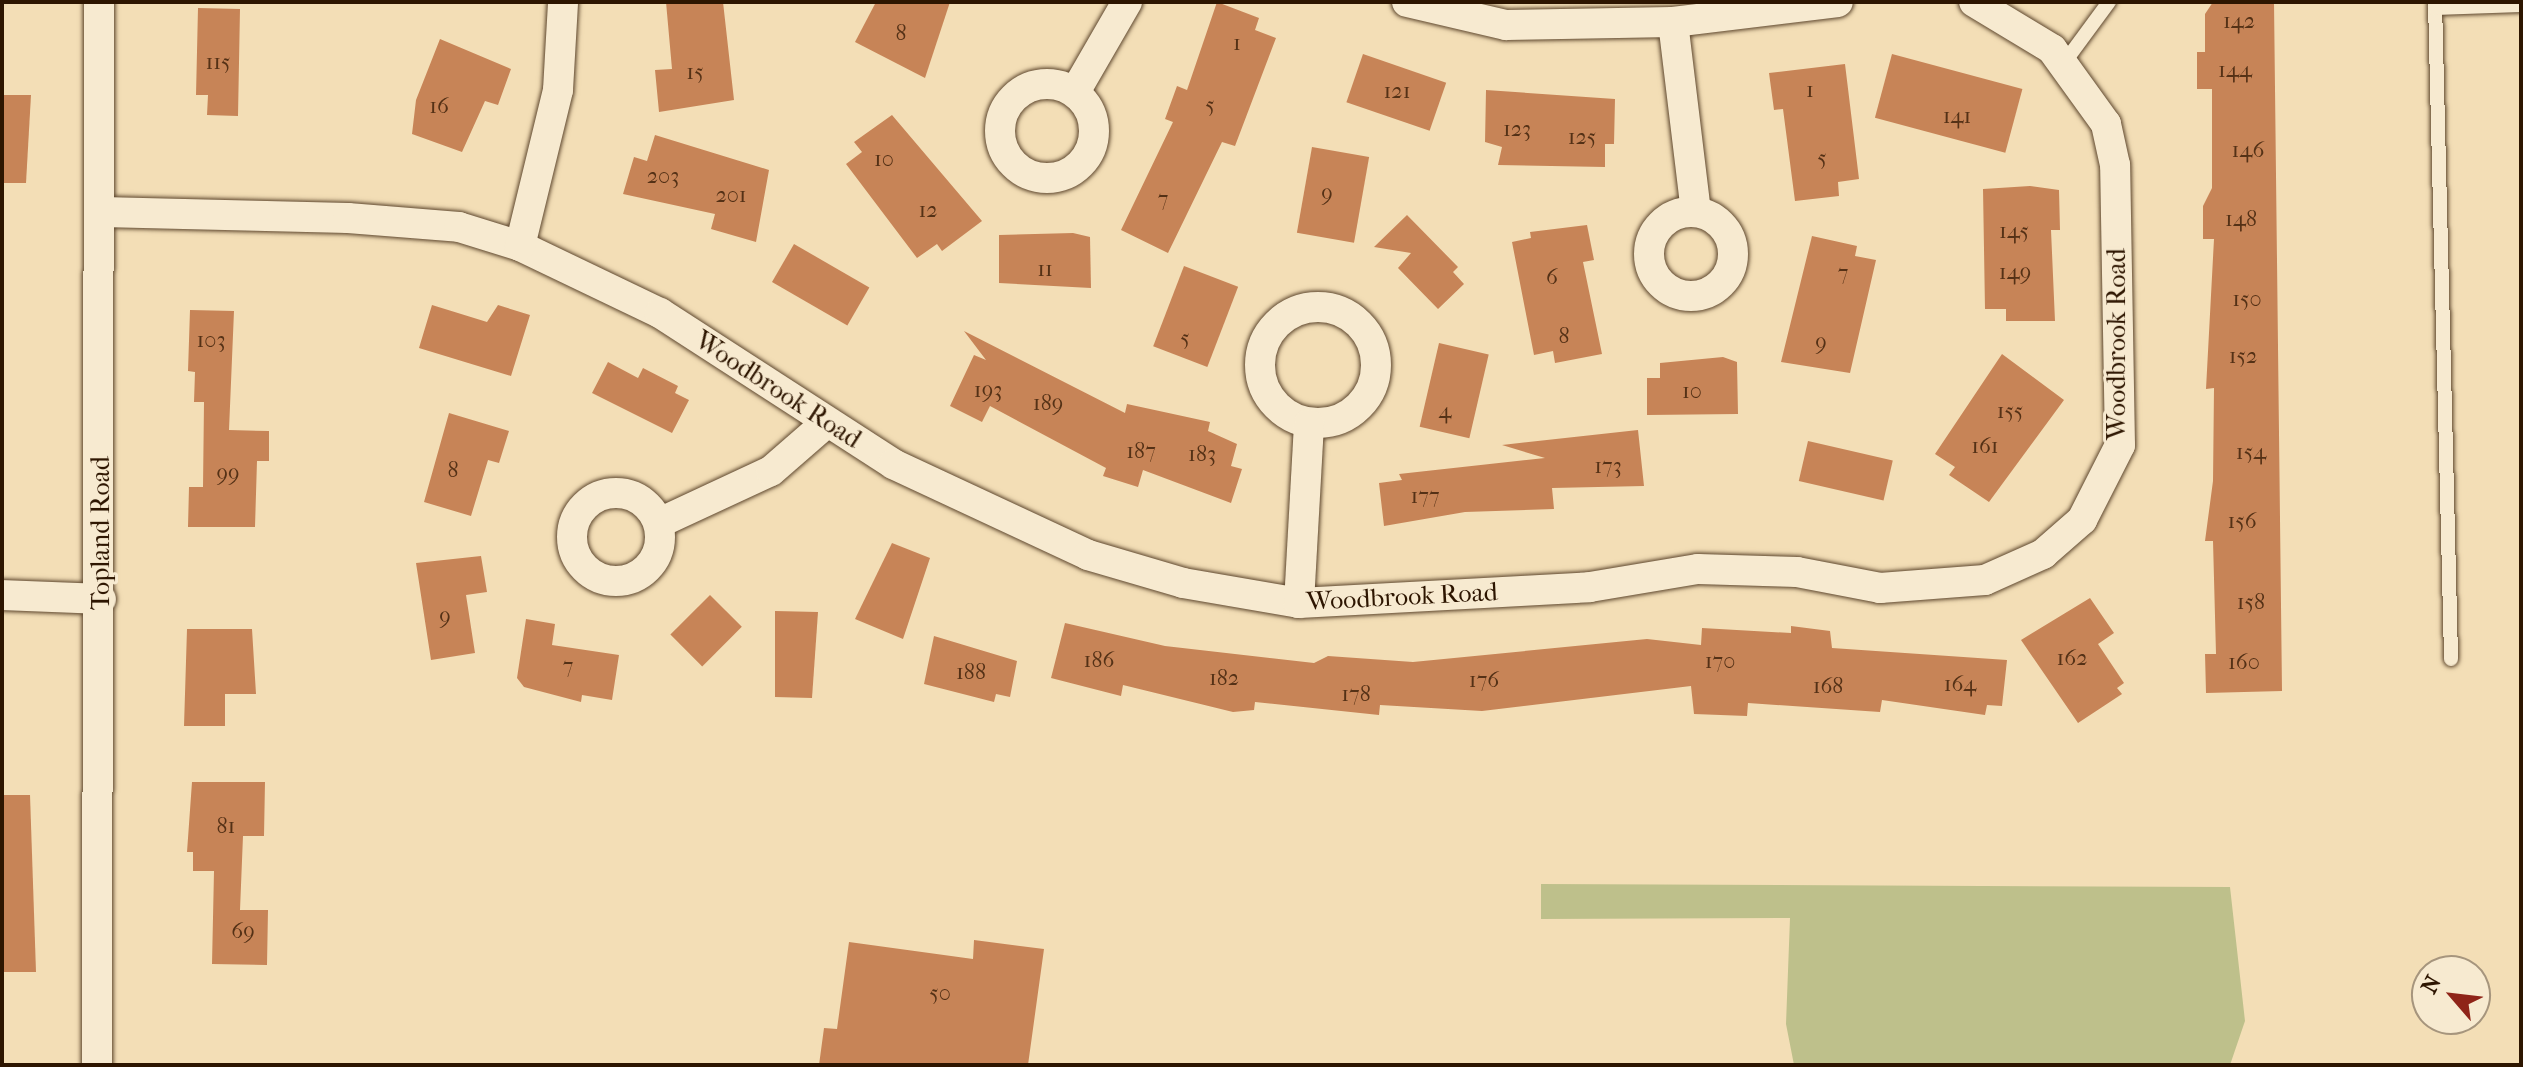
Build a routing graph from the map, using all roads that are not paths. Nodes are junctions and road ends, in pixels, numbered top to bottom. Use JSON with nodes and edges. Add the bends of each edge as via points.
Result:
{"nodes":[{"id":1,"x":99,"y":2,"type":"edge"},
{"id":2,"x":563,"y":2,"type":"edge"},
{"id":3,"x":1127,"y":2,"type":"edge"},
{"id":4,"x":1407,"y":2,"type":"edge"},
{"id":5,"x":1838,"y":2,"type":"edge"},
{"id":6,"x":1974,"y":2,"type":"edge"},
{"id":7,"x":2109,"y":2,"type":"edge"},
{"id":8,"x":2435,"y":5,"type":"edge"},
{"id":9,"x":2521,"y":5,"type":"edge"},
{"id":10,"x":1673,"y":22,"type":"junction"},
{"id":11,"x":2064,"y":63,"type":"junction"},
{"id":12,"x":1075,"y":92,"type":"dead end"},
{"id":13,"x":102,"y":212,"type":"junction"},
{"id":14,"x":1696,"y":212,"type":"dead end"},
{"id":15,"x":520,"y":246,"type":"junction"},
{"id":16,"x":825,"y":424,"type":"junction"},
{"id":17,"x":1309,"y":424,"type":"dead end"},
{"id":18,"x":659,"y":523,"type":"dead end"},
{"id":19,"x":2,"y":595,"type":"edge"},
{"id":20,"x":101,"y":599,"type":"junction"},
{"id":21,"x":1299,"y":603,"type":"junction"},
{"id":22,"x":2451,"y":659,"type":"dead end"},
{"id":23,"x":97,"y":1065,"type":"edge"}],
"edges":[{"from":1,"to":13,"type":"street","name":"Topland Road"},
{"from":2,"to":15,"type":"street","via":[[558,90]]},
{"from":3,"to":12,"type":"street"},
{"from":4,"to":10,"type":"street","via":[[1506,25]]},
{"from":5,"to":10,"type":"street"},
{"from":6,"to":11,"type":"street","name":"Woodbrook Road"},
{"from":7,"to":11,"type":"lane"},
{"from":8,"to":9,"type":"lane"},
{"from":8,"to":22,"type":"lane"},
{"from":10,"to":14,"type":"street"},
{"from":11,"to":21,"type":"street","name":"Woodbrook Road","via":[[2106,124],[2115,165],[2120,445],[2082,520],[2043,554],[1985,580],[1880,588],[1797,572],[1698,569],[1590,587]]},
{"from":13,"to":15,"type":"street","name":"Woodbrook Road","via":[[348,218],[459,227]]},
{"from":13,"to":20,"type":"street","name":"Topland Road"},
{"from":15,"to":16,"type":"street","name":"Woodbrook Road","via":[[660,313]]},
{"from":16,"to":18,"type":"street","via":[[771,471]]},
{"from":16,"to":21,"type":"street","name":"Woodbrook Road","via":[[960,497],[1088,555],[1183,583]]},
{"from":17,"to":21,"type":"street"},
{"from":19,"to":20,"type":"street"},
{"from":20,"to":23,"type":"street","name":"Topland Road"}]}
